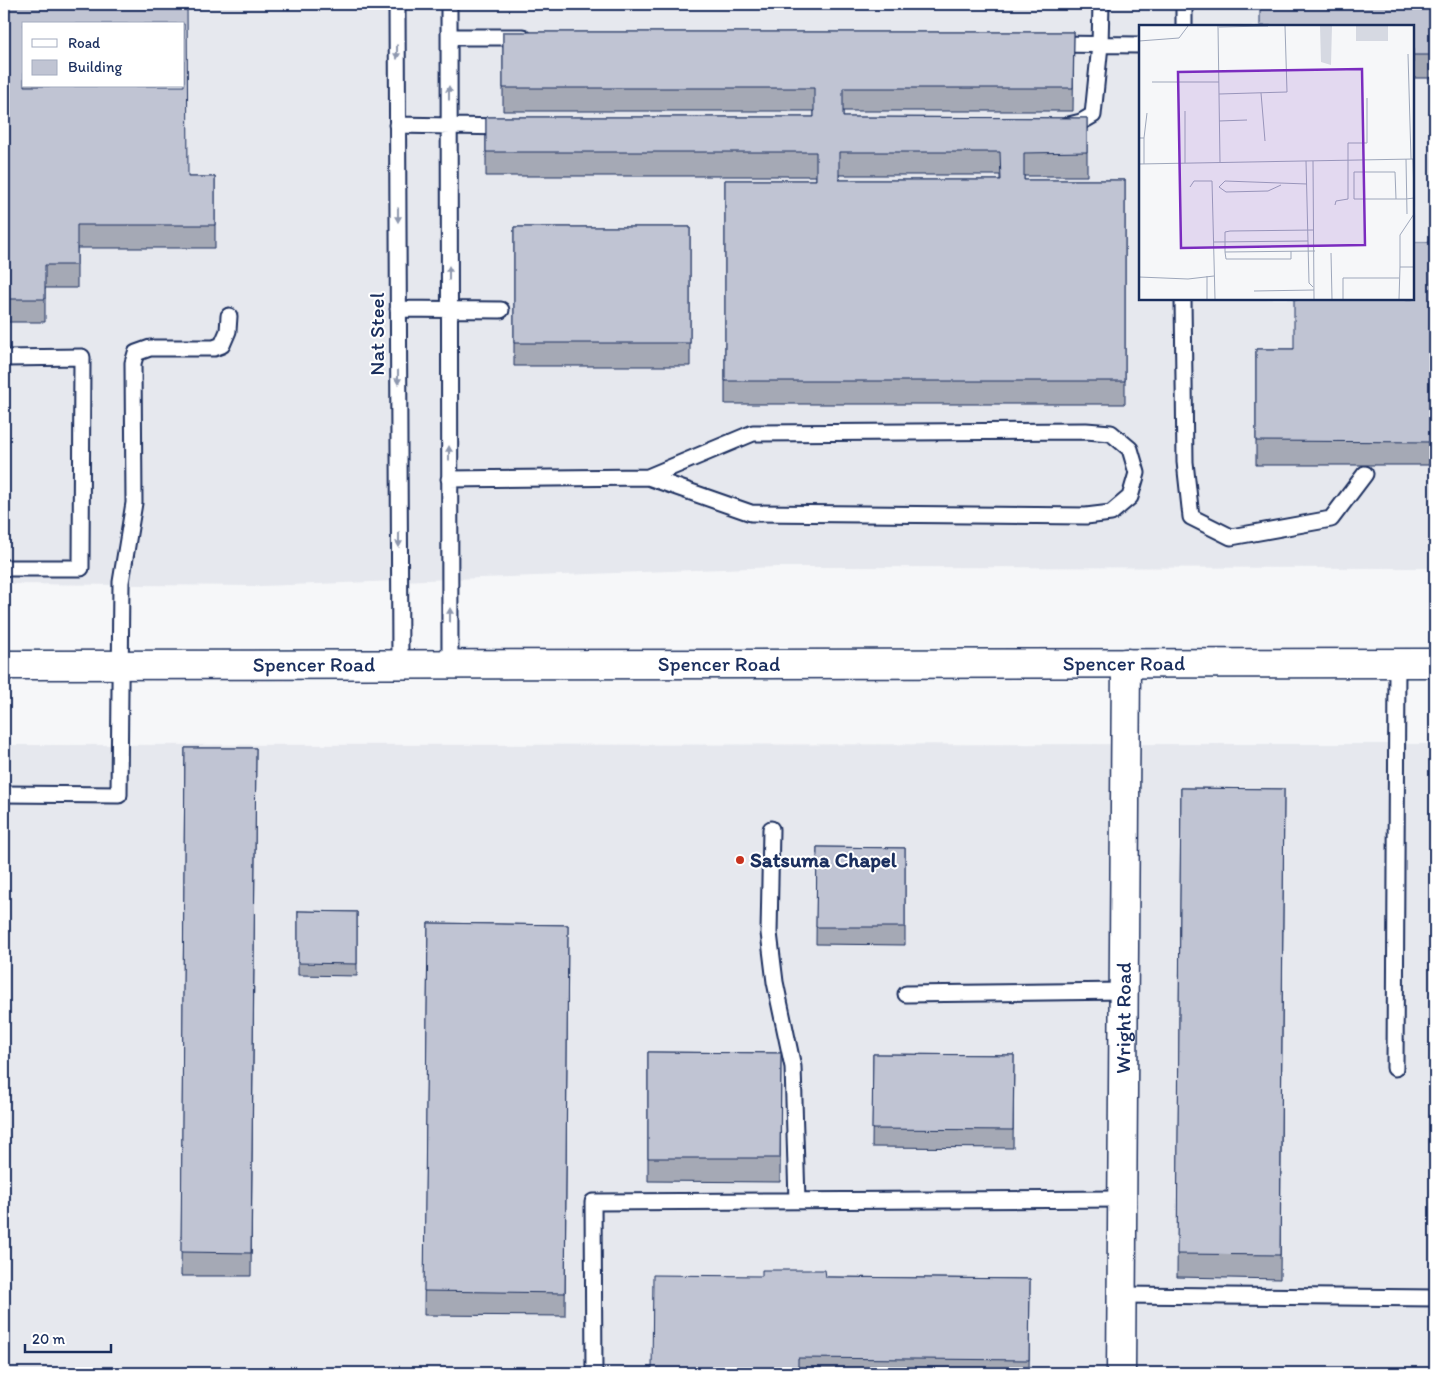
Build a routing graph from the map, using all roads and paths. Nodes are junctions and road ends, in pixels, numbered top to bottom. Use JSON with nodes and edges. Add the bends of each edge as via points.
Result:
{"nodes":[{"id":1,"x":397,"y":4,"type":"edge"},
{"id":2,"x":449,"y":4,"type":"edge"},
{"id":3,"x":1101,"y":4,"type":"edge"},
{"id":4,"x":1184,"y":4,"type":"edge"},
{"id":5,"x":1184,"y":25,"type":"edge"},
{"id":6,"x":449,"y":37,"type":"junction"},
{"id":7,"x":539,"y":37,"type":"edge"},
{"id":8,"x":1042,"y":44,"type":"edge"},
{"id":9,"x":1100,"y":45,"type":"junction"},
{"id":10,"x":1139,"y":45,"type":"edge"},
{"id":11,"x":398,"y":125,"type":"junction"},
{"id":12,"x":518,"y":126,"type":"edge"},
{"id":13,"x":449,"y":127,"type":"junction"},
{"id":14,"x":1058,"y":128,"type":"edge"},
{"id":15,"x":1183,"y":300,"type":"edge"},
{"id":16,"x":398,"y":309,"type":"junction"},
{"id":17,"x":450,"y":309,"type":"junction"},
{"id":18,"x":501,"y":310,"type":"dead end"},
{"id":19,"x":229,"y":316,"type":"dead end"},
{"id":20,"x":4,"y":358,"type":"edge"},
{"id":21,"x":1365,"y":474,"type":"dead end"},
{"id":22,"x":648,"y":477,"type":"junction"},
{"id":23,"x":450,"y":479,"type":"junction"},
{"id":24,"x":4,"y":568,"type":"edge"},
{"id":25,"x":1126,"y":663,"type":"junction"},
{"id":26,"x":1398,"y":663,"type":"junction"},
{"id":27,"x":1435,"y":663,"type":"edge"},
{"id":28,"x":400,"y":664,"type":"junction"},
{"id":29,"x":450,"y":664,"type":"junction"},
{"id":30,"x":4,"y":665,"type":"edge"},
{"id":31,"x":121,"y":665,"type":"junction"},
{"id":32,"x":4,"y":794,"type":"edge"},
{"id":33,"x":771,"y":828,"type":"dead end"},
{"id":34,"x":1124,"y":991,"type":"junction"},
{"id":35,"x":906,"y":994,"type":"dead end"},
{"id":36,"x":1395,"y":1068,"type":"dead end"},
{"id":37,"x":1122,"y":1199,"type":"junction"},
{"id":38,"x":797,"y":1201,"type":"junction"},
{"id":39,"x":1121,"y":1295,"type":"junction"},
{"id":40,"x":1435,"y":1298,"type":"edge"},
{"id":41,"x":594,"y":1373,"type":"edge"},
{"id":42,"x":1121,"y":1373,"type":"edge"}],
"edges":[{"from":1,"to":11,"type":"lane","name":"Nat Steel","one_way":true},
{"from":2,"to":6,"type":"lane"},
{"from":3,"to":9,"type":"lane"},
{"from":4,"to":5,"type":"lane"},
{"from":6,"to":7,"type":"lane"},
{"from":13,"to":6,"type":"lane","one_way":true},
{"from":8,"to":9,"type":"lane"},
{"from":9,"to":10,"type":"lane"},
{"from":9,"to":14,"type":"lane","via":[[1093,115]]},
{"from":11,"to":13,"type":"lane"},
{"from":11,"to":16,"type":"lane","name":"Nat Steel","one_way":true},
{"from":12,"to":13,"type":"lane"},
{"from":17,"to":13,"type":"lane","one_way":true},
{"from":15,"to":21,"type":"lane","via":[[1185,462],[1191,517],[1231,537],[1331,519]]},
{"from":16,"to":17,"type":"lane"},
{"from":16,"to":28,"type":"lane","name":"Nat Steel","one_way":true},
{"from":17,"to":18,"type":"lane"},
{"from":23,"to":17,"type":"lane","one_way":true},
{"from":19,"to":31,"type":"lane","via":[[228,331],[222,345],[214,348],[150,348],[136,354],[133,363],[134,503],[121,582]]},
{"from":20,"to":24,"type":"lane","via":[[82,357],[81,568]]},
{"from":22,"to":22,"type":"lane","via":[[751,514],[1086,516],[1111,513],[1130,497],[1137,472],[1130,449],[1111,433],[753,433]]},
{"from":22,"to":23,"type":"lane"},
{"from":29,"to":23,"type":"lane","one_way":true},
{"from":25,"to":26,"type":"main road","name":"Spencer Road"},
{"from":25,"to":29,"type":"main road","name":"Spencer Road"},
{"from":25,"to":34,"type":"main road","name":"Wright Road"},
{"from":26,"to":27,"type":"main road","name":"Spencer Road"},
{"from":26,"to":36,"type":"lane"},
{"from":28,"to":29,"type":"main road","name":"Spencer Road"},
{"from":28,"to":31,"type":"main road","name":"Spencer Road"},
{"from":30,"to":31,"type":"main road","name":"Spencer Road"},
{"from":31,"to":32,"type":"lane","via":[[118,795]]},
{"from":33,"to":38,"type":"lane","via":[[769,933],[775,982],[793,1067]]},
{"from":34,"to":35,"type":"lane"},
{"from":34,"to":37,"type":"main road","name":"Wright Road"},
{"from":37,"to":38,"type":"lane"},
{"from":37,"to":39,"type":"main road","name":"Wright Road"},
{"from":38,"to":41,"type":"lane","via":[[593,1202]]},
{"from":39,"to":40,"type":"lane"},
{"from":39,"to":42,"type":"main road","name":"Wright Road"}]}
